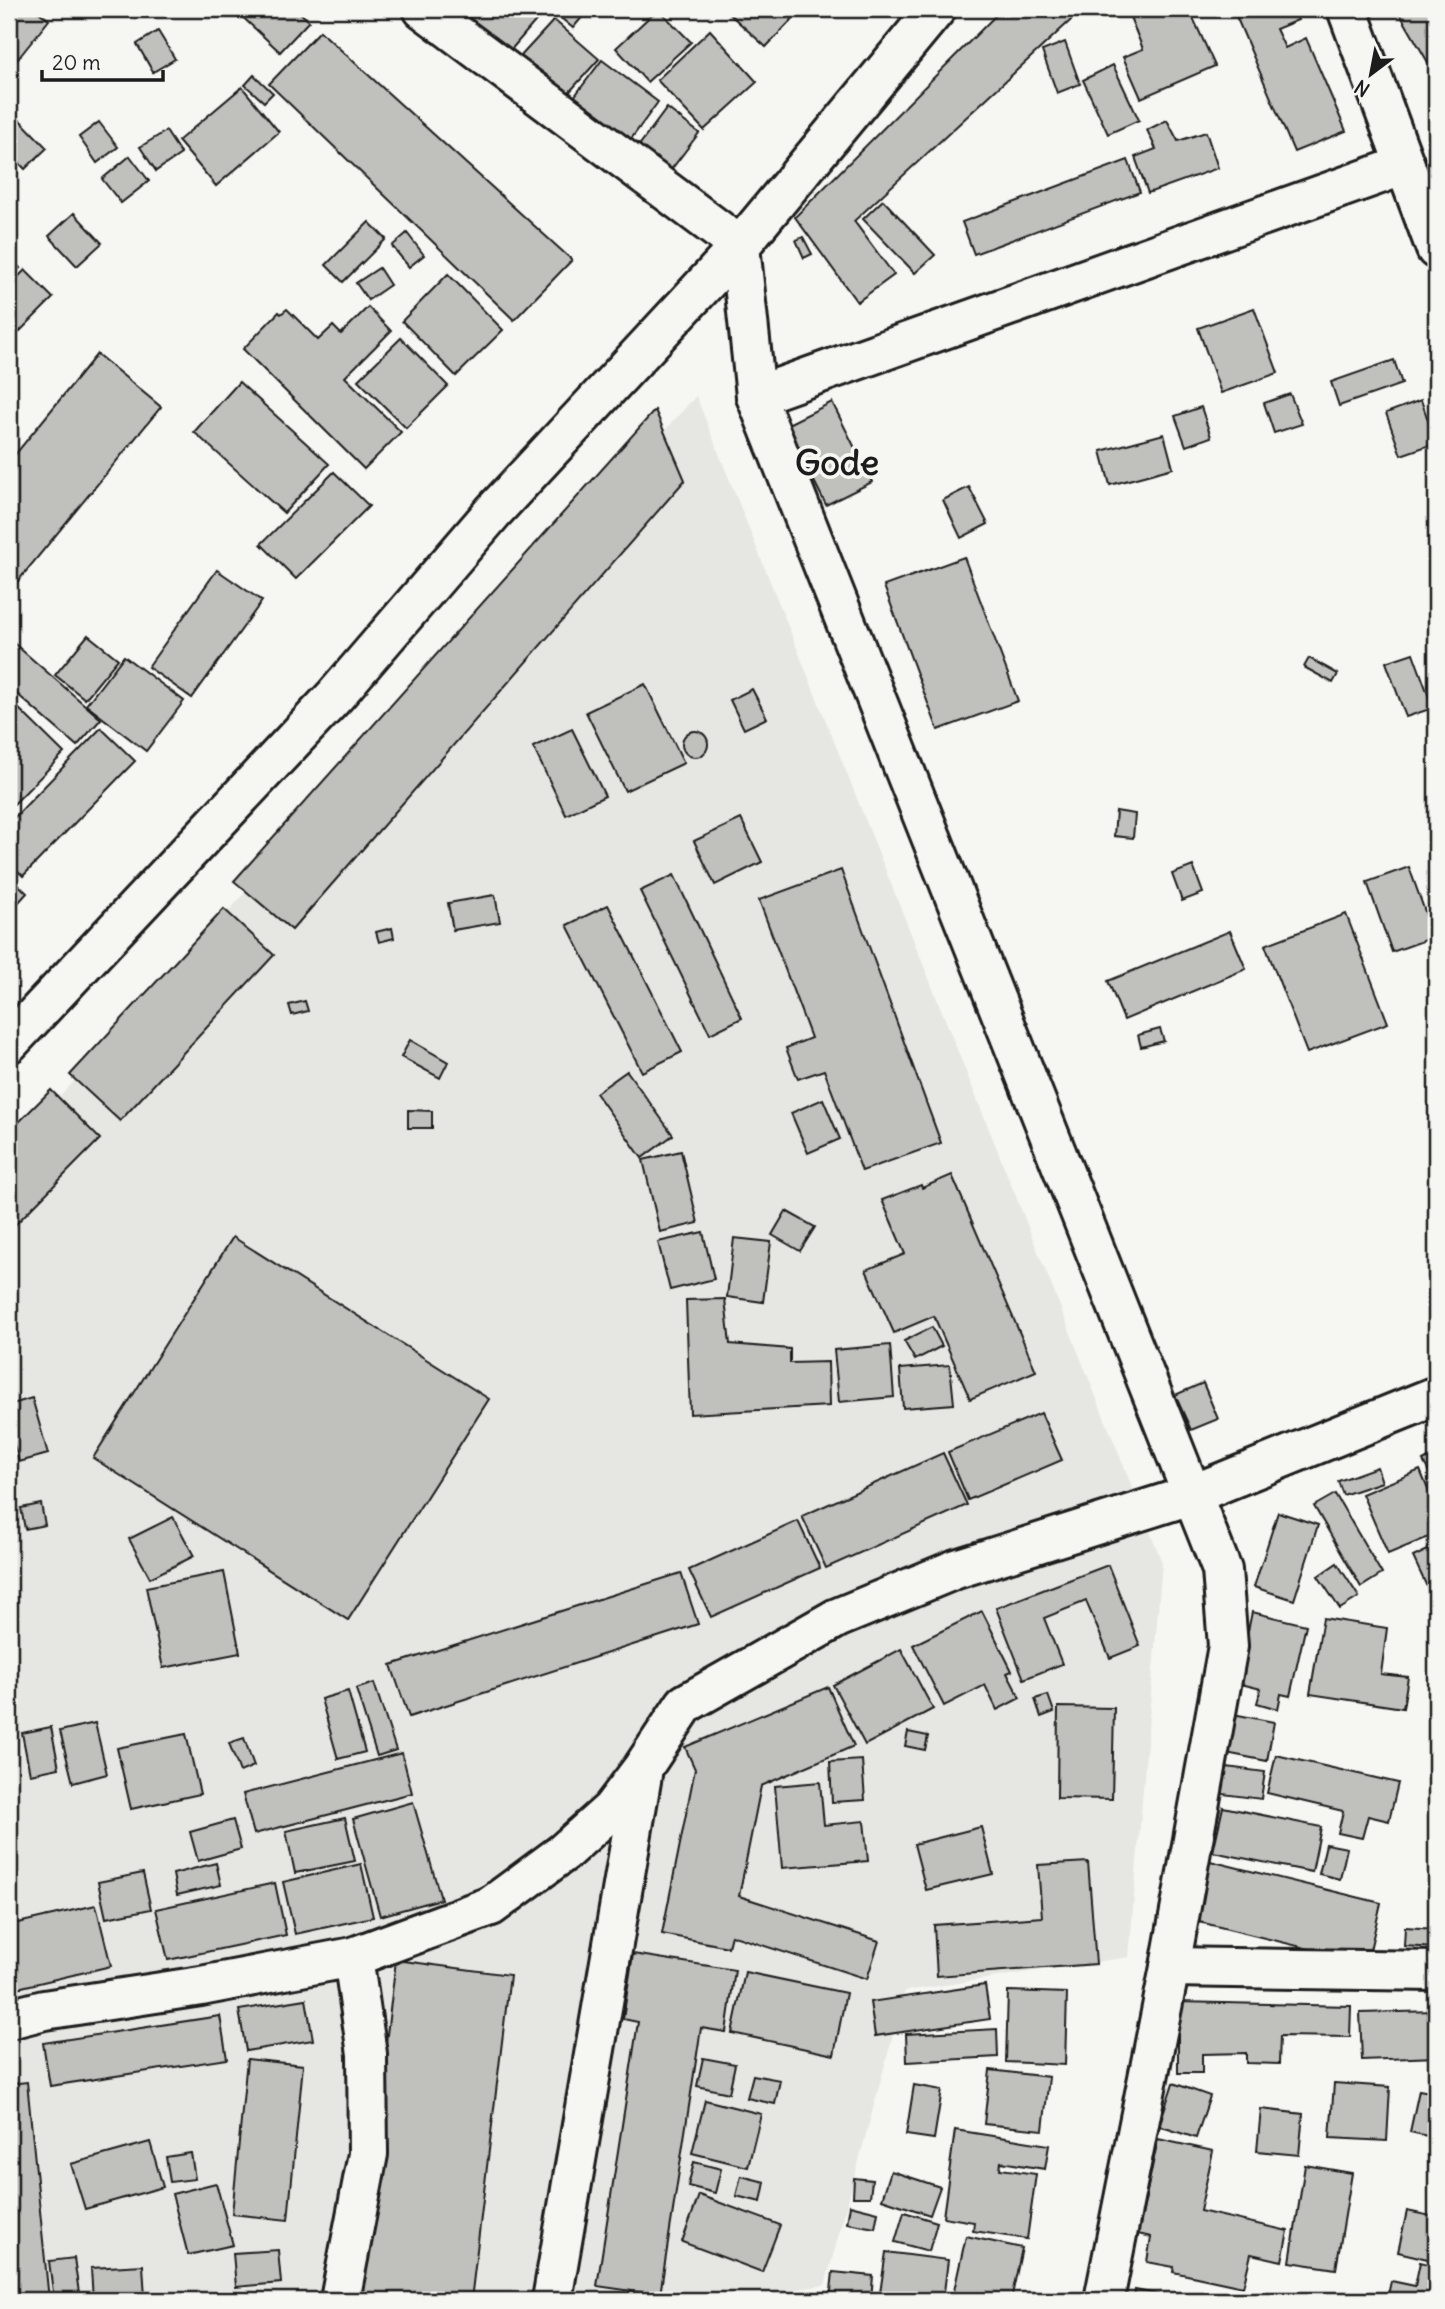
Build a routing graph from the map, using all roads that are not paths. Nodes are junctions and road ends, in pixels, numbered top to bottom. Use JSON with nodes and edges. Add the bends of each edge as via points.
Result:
{"nodes":[{"id":1,"x":423,"y":9,"type":"edge"},
{"id":2,"x":936,"y":9,"type":"edge"},
{"id":3,"x":1347,"y":9,"type":"edge"},
{"id":4,"x":1405,"y":165,"type":"junction"},
{"id":5,"x":740,"y":246,"type":"junction"},
{"id":6,"x":1436,"y":249,"type":"edge"},
{"id":7,"x":757,"y":396,"type":"junction"},
{"id":8,"x":9,"y":1043,"type":"edge"},
{"id":9,"x":1436,"y":1396,"type":"edge"},
{"id":10,"x":1191,"y":1495,"type":"junction"},
{"id":11,"x":642,"y":1769,"type":"junction"},
{"id":12,"x":353,"y":1957,"type":"junction"},
{"id":13,"x":1170,"y":1967,"type":"junction"},
{"id":14,"x":1436,"y":1970,"type":"edge"},
{"id":15,"x":9,"y":2019,"type":"edge"},
{"id":16,"x":340,"y":2300,"type":"edge"},
{"id":17,"x":552,"y":2300,"type":"edge"},
{"id":18,"x":1104,"y":2300,"type":"edge"}],
"edges":[{"from":1,"to":5,"type":"street"},
{"from":2,"to":5,"type":"street"},
{"from":3,"to":4,"type":"street"},
{"from":4,"to":6,"type":"street"},
{"from":4,"to":7,"type":"street"},
{"from":5,"to":7,"type":"street"},
{"from":5,"to":8,"type":"street","via":[[493,512],[335,696]]},
{"from":7,"to":10,"type":"street"},
{"from":9,"to":10,"type":"street"},
{"from":10,"to":11,"type":"street","via":[[956,1569],[837,1618],[685,1704]]},
{"from":10,"to":13,"type":"street","via":[[1222,1570],[1228,1646]]},
{"from":11,"to":12,"type":"street","via":[[611,1810],[491,1906]]},
{"from":11,"to":17,"type":"street"},
{"from":12,"to":15,"type":"street"},
{"from":12,"to":16,"type":"street","via":[[367,2054],[368,2154]]},
{"from":13,"to":14,"type":"street"},
{"from":13,"to":18,"type":"street"}]}
